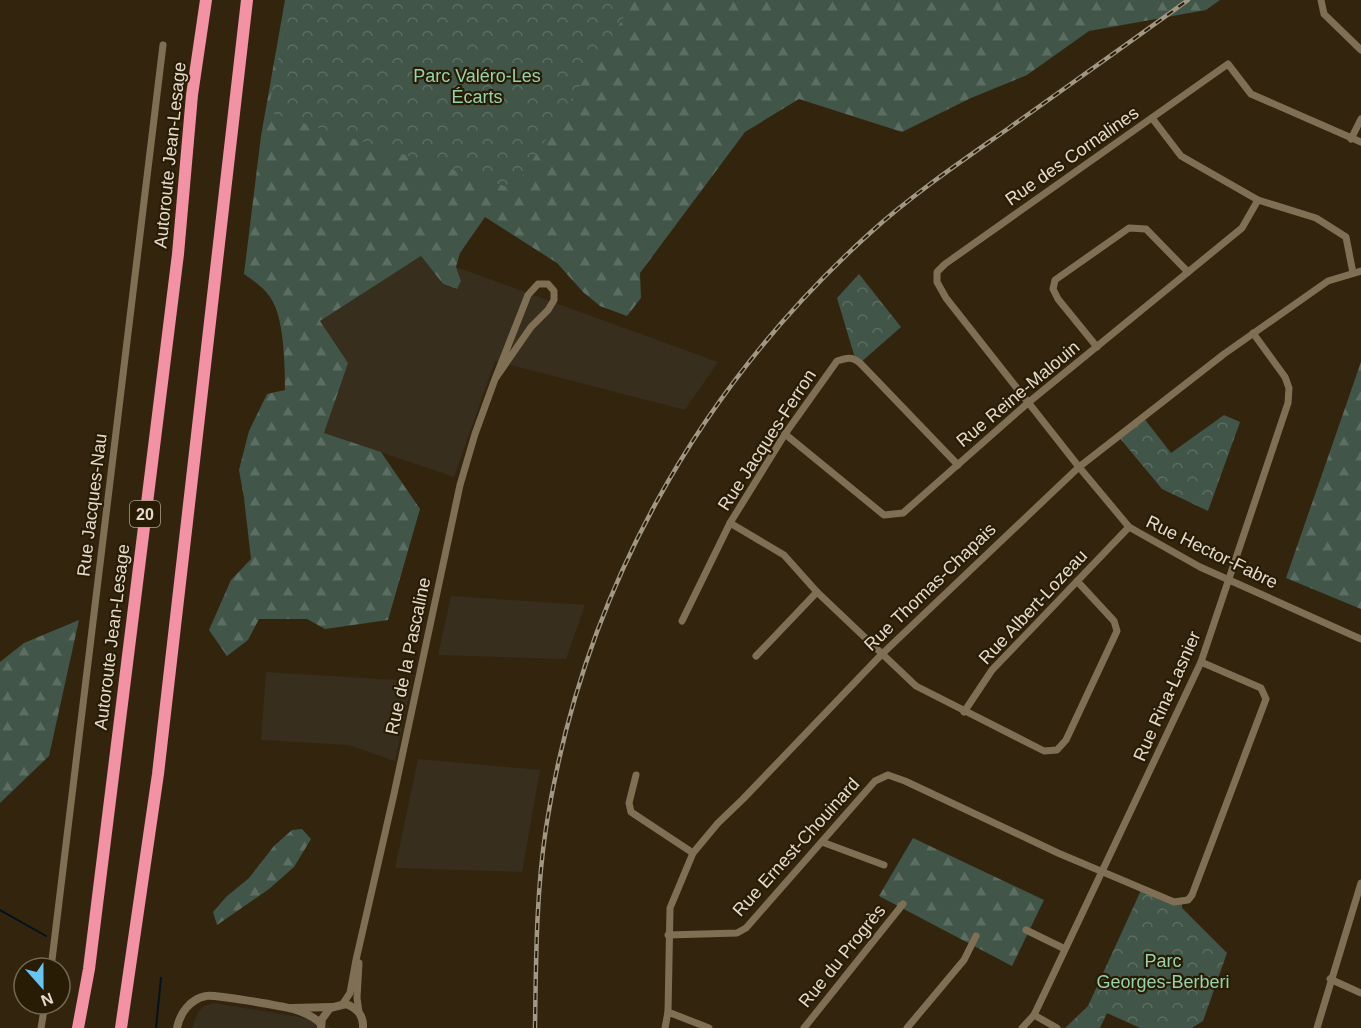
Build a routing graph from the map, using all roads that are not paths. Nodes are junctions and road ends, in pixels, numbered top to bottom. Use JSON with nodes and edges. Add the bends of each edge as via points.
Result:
{"nodes":[{"id":1,"x":206,"y":0,"type":"edge"},
{"id":2,"x":247,"y":0,"type":"edge"},
{"id":3,"x":1321,"y":0,"type":"edge"},
{"id":4,"x":163,"y":45,"type":"dead end"},
{"id":5,"x":1361,"y":50,"type":"edge"},
{"id":6,"x":1152,"y":118,"type":"junction"},
{"id":7,"x":1361,"y":118,"type":"edge"},
{"id":8,"x":1351,"y":139,"type":"junction"},
{"id":9,"x":1361,"y":142,"type":"edge"},
{"id":10,"x":1258,"y":200,"type":"junction"},
{"id":11,"x":1188,"y":272,"type":"junction"},
{"id":12,"x":1357,"y":272,"type":"edge"},
{"id":13,"x":1254,"y":333,"type":"junction"},
{"id":14,"x":1097,"y":347,"type":"junction"},
{"id":15,"x":495,"y":379,"type":"junction"},
{"id":16,"x":1029,"y":402,"type":"junction"},
{"id":17,"x":785,"y":434,"type":"junction"},
{"id":18,"x":958,"y":465,"type":"junction"},
{"id":19,"x":1078,"y":467,"type":"junction"},
{"id":20,"x":730,"y":523,"type":"junction"},
{"id":21,"x":1129,"y":527,"type":"junction"},
{"id":22,"x":1229,"y":579,"type":"junction"},
{"id":23,"x":1077,"y":581,"type":"junction"},
{"id":24,"x":817,"y":592,"type":"junction"},
{"id":25,"x":682,"y":621,"type":"dead end"},
{"id":26,"x":1361,"y":639,"type":"edge"},
{"id":27,"x":880,"y":655,"type":"junction"},
{"id":28,"x":756,"y":656,"type":"dead end"},
{"id":29,"x":1201,"y":663,"type":"junction"},
{"id":30,"x":964,"y":712,"type":"junction"},
{"id":31,"x":636,"y":775,"type":"dead end"},
{"id":32,"x":822,"y":842,"type":"junction"},
{"id":33,"x":693,"y":853,"type":"junction"},
{"id":34,"x":884,"y":865,"type":"dead end"},
{"id":35,"x":1102,"y":871,"type":"junction"},
{"id":36,"x":1361,"y":883,"type":"edge"},
{"id":37,"x":903,"y":904,"type":"dead end"},
{"id":38,"x":1026,"y":930,"type":"dead end"},
{"id":39,"x":668,"y":935,"type":"junction"},
{"id":40,"x":976,"y":936,"type":"dead end"},
{"id":41,"x":361,"y":943,"type":"junction"},
{"id":42,"x":1065,"y":949,"type":"junction"},
{"id":43,"x":52,"y":956,"type":"edge"},
{"id":44,"x":1330,"y":979,"type":"junction"},
{"id":45,"x":1361,"y":993,"type":"edge"},
{"id":46,"x":342,"y":1005,"type":"junction"},
{"id":47,"x":332,"y":1007,"type":"junction"},
{"id":48,"x":292,"y":1008,"type":"junction"},
{"id":49,"x":359,"y":1012,"type":"junction"},
{"id":50,"x":668,"y":1012,"type":"junction"},
{"id":51,"x":1034,"y":1014,"type":"junction"},
{"id":52,"x":321,"y":1026,"type":"edge"},
{"id":53,"x":364,"y":1027,"type":"edge"},
{"id":54,"x":78,"y":1028,"type":"edge"},
{"id":55,"x":121,"y":1028,"type":"edge"},
{"id":56,"x":177,"y":1028,"type":"edge"},
{"id":57,"x":665,"y":1028,"type":"edge"},
{"id":58,"x":709,"y":1028,"type":"edge"},
{"id":59,"x":804,"y":1028,"type":"edge"},
{"id":60,"x":907,"y":1028,"type":"edge"},
{"id":61,"x":1022,"y":1028,"type":"edge"},
{"id":62,"x":1057,"y":1028,"type":"edge"},
{"id":63,"x":1317,"y":1028,"type":"edge"}],
"edges":[{"from":1,"to":54,"type":"highway","name":"Autoroute Jean-Lesage","number":"20","via":[[192,96],[177,266]]},
{"from":2,"to":55,"type":"highway","number":"20","via":[[158,774]]},
{"from":3,"to":5,"type":"street","via":[[1324,14]]},
{"from":4,"to":43,"type":"street","name":"Rue Jacques-Nau"},
{"from":6,"to":8,"type":"street","name":"Rue des Cornalines","via":[[1228,64],[1251,94]]},
{"from":6,"to":10,"type":"street","via":[[1181,156]]},
{"from":6,"to":16,"type":"street","name":"Rue des Cornalines","via":[[937,272],[937,282],[946,298]]},
{"from":7,"to":8,"type":"street"},
{"from":8,"to":9,"type":"street","name":"Rue des Cornalines"},
{"from":10,"to":11,"type":"street","name":"Rue Reine-Malouin","via":[[1242,228]]},
{"from":10,"to":12,"type":"street","via":[[1316,218],[1346,237]]},
{"from":11,"to":14,"type":"street","name":"Rue Reine-Malouin"},
{"from":11,"to":14,"type":"street","via":[[1146,229],[1129,228],[1055,280],[1053,289],[1058,299]]},
{"from":12,"to":13,"type":"street","name":"Rue Thomas-Chapais","via":[[1328,281]]},
{"from":13,"to":19,"type":"street","name":"Rue Thomas-Chapais"},
{"from":13,"to":22,"type":"street","name":"Rue Rina-Lasnier","via":[[1285,377],[1288,403]]},
{"from":14,"to":16,"type":"street","name":"Rue Reine-Malouin"},
{"from":15,"to":15,"type":"street","name":"Rue de la Pascaline","via":[[554,300],[554,291],[548,284],[538,284],[528,295]]},
{"from":15,"to":41,"type":"street","name":"Rue de la Pascaline","via":[[460,485]]},
{"from":16,"to":18,"type":"street","name":"Rue Reine-Malouin"},
{"from":16,"to":19,"type":"street","name":"Rue Hector-Fabre"},
{"from":17,"to":18,"type":"street","name":"Rue Reine-Malouin","via":[[884,514],[903,513]]},
{"from":17,"to":18,"type":"street","name":"Rue Jacques-Ferron","via":[[837,361],[855,358]]},
{"from":17,"to":20,"type":"street","name":"Rue Jacques-Ferron"},
{"from":19,"to":21,"type":"street","name":"Rue Hector-Fabre"},
{"from":19,"to":27,"type":"street","name":"Rue Thomas-Chapais"},
{"from":20,"to":24,"type":"street","via":[[784,555]]},
{"from":20,"to":25,"type":"street","name":"Rue Jacques-Ferron"},
{"from":21,"to":22,"type":"street","name":"Rue Hector-Fabre"},
{"from":21,"to":23,"type":"street","name":"Rue Albert-Lozeau"},
{"from":22,"to":26,"type":"street","name":"Rue Hector-Fabre"},
{"from":22,"to":29,"type":"street","name":"Rue Rina-Lasnier"},
{"from":23,"to":30,"type":"street","name":"Rue Albert-Lozeau","via":[[992,670]]},
{"from":23,"to":30,"type":"street","via":[[1114,621],[1117,631],[1066,740],[1057,750],[1044,751]]},
{"from":24,"to":27,"type":"street"},
{"from":24,"to":28,"type":"street"},
{"from":27,"to":30,"type":"street","via":[[916,686]]},
{"from":27,"to":33,"type":"street","name":"Rue Thomas-Chapais","via":[[717,823]]},
{"from":29,"to":35,"type":"street","name":"Rue Rina-Lasnier"},
{"from":29,"to":35,"type":"street","name":"Rue Ernest-Chouinard","via":[[1261,688],[1266,699],[1192,895],[1188,900],[1174,902]]},
{"from":31,"to":33,"type":"street","via":[[629,803],[632,812]]},
{"from":32,"to":34,"type":"street"},
{"from":32,"to":35,"type":"street","name":"Rue Ernest-Chouinard","via":[[875,781],[888,775]]},
{"from":32,"to":39,"type":"street","name":"Rue Ernest-Chouinard","via":[[746,928],[737,933]]},
{"from":33,"to":39,"type":"street","name":"Rue Thomas-Chapais","via":[[670,908]]},
{"from":35,"to":42,"type":"street","name":"Rue Rina-Lasnier"},
{"from":36,"to":44,"type":"street"},
{"from":37,"to":59,"type":"street","name":"Rue du Progrès"},
{"from":38,"to":42,"type":"street"},
{"from":39,"to":50,"type":"street","name":"Rue Thomas-Chapais"},
{"from":40,"to":60,"type":"street","via":[[964,960]]},
{"from":41,"to":46,"type":"street","name":"Rue de la Pascaline","via":[[350,993]]},
{"from":41,"to":49,"type":"street","name":"Rue de la Pascaline"},
{"from":42,"to":51,"type":"street","name":"Rue Rina-Lasnier"},
{"from":44,"to":45,"type":"street"},
{"from":44,"to":63,"type":"street"},
{"from":46,"to":47,"type":"street"},
{"from":46,"to":49,"type":"street","via":[[350,1005]]},
{"from":47,"to":48,"type":"street"},
{"from":47,"to":52,"type":"street","via":[[325,1013]]},
{"from":48,"to":52,"type":"street","via":[[311,1016]]},
{"from":48,"to":56,"type":"street","via":[[207,995],[190,1002]]},
{"from":49,"to":53,"type":"street"},
{"from":50,"to":57,"type":"street","name":"Rue Thomas-Chapais"},
{"from":50,"to":58,"type":"street"},
{"from":51,"to":61,"type":"street","name":"Rue Rina-Lasnier"},
{"from":51,"to":62,"type":"street"}]}
